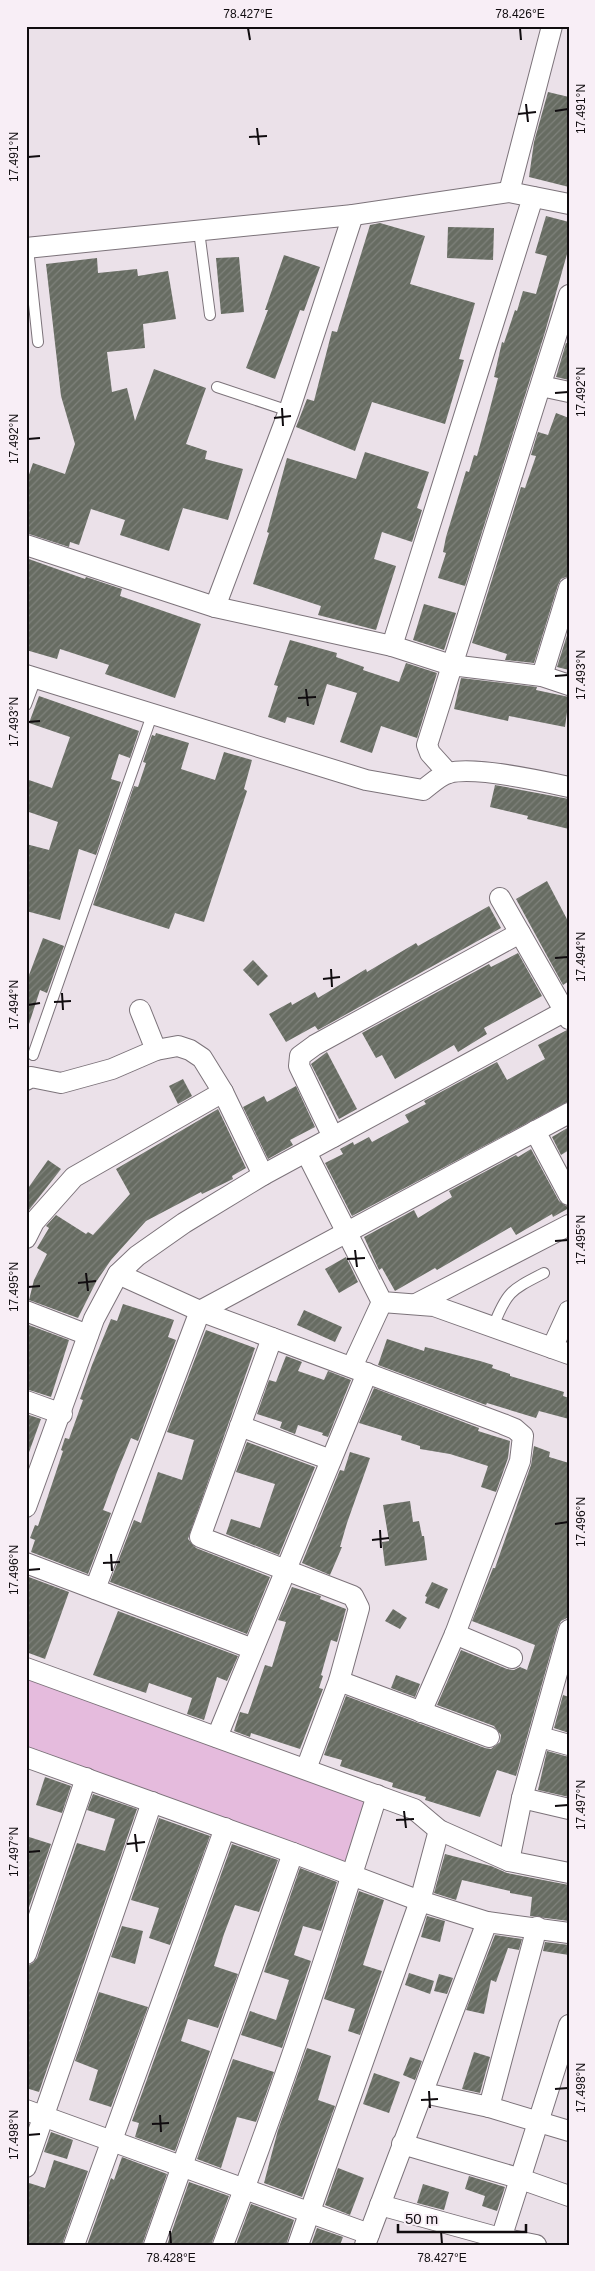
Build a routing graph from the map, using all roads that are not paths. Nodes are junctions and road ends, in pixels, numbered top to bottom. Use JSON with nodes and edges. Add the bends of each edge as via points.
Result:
{"nodes":[{"id":1,"x":552,"y":26,"type":"edge"},
{"id":2,"x":509,"y":192,"type":"junction"},
{"id":3,"x":533,"y":197,"type":"junction"},
{"id":4,"x":569,"y":204,"type":"edge"},
{"id":5,"x":353,"y":215,"type":"junction"},
{"id":6,"x":200,"y":231,"type":"junction"},
{"id":7,"x":27,"y":248,"type":"edge"},
{"id":8,"x":568,"y":300,"type":"edge"},
{"id":9,"x":210,"y":315,"type":"dead end"},
{"id":10,"x":38,"y":342,"type":"dead end"},
{"id":11,"x":541,"y":386,"type":"junction"},
{"id":12,"x":217,"y":387,"type":"dead end"},
{"id":13,"x":569,"y":392,"type":"edge"},
{"id":14,"x":288,"y":411,"type":"junction"},
{"id":15,"x":26,"y":545,"type":"edge"},
{"id":16,"x":569,"y":588,"type":"edge"},
{"id":17,"x":215,"y":608,"type":"junction"},
{"id":18,"x":392,"y":646,"type":"junction"},
{"id":19,"x":451,"y":665,"type":"junction"},
{"id":20,"x":542,"y":676,"type":"junction"},
{"id":21,"x":31,"y":677,"type":"edge"},
{"id":22,"x":569,"y":685,"type":"edge"},
{"id":23,"x":26,"y":705,"type":"edge"},
{"id":24,"x":152,"y":715,"type":"junction"},
{"id":25,"x":448,"y":773,"type":"junction"},
{"id":26,"x":569,"y":787,"type":"edge"},
{"id":27,"x":500,"y":898,"type":"dead end"},
{"id":28,"x":520,"y":933,"type":"junction"},
{"id":29,"x":140,"y":1010,"type":"dead end"},
{"id":30,"x":567,"y":1013,"type":"edge"},
{"id":31,"x":156,"y":1050,"type":"junction"},
{"id":32,"x":33,"y":1055,"type":"dead end"},
{"id":33,"x":26,"y":1080,"type":"edge"},
{"id":34,"x":223,"y":1092,"type":"junction"},
{"id":35,"x":569,"y":1113,"type":"edge"},
{"id":36,"x":535,"y":1131,"type":"junction"},
{"id":37,"x":333,"y":1138,"type":"junction"},
{"id":38,"x":306,"y":1152,"type":"junction"},
{"id":39,"x":263,"y":1176,"type":"junction"},
{"id":40,"x":569,"y":1195,"type":"edge"},
{"id":41,"x":569,"y":1225,"type":"edge"},
{"id":42,"x":29,"y":1226,"type":"edge"},
{"id":43,"x":346,"y":1232,"type":"junction"},
{"id":44,"x":544,"y":1273,"type":"dead end"},
{"id":45,"x":118,"y":1274,"type":"junction"},
{"id":46,"x":382,"y":1302,"type":"junction"},
{"id":47,"x":416,"y":1304,"type":"junction"},
{"id":48,"x":26,"y":1311,"type":"edge"},
{"id":49,"x":200,"y":1311,"type":"junction"},
{"id":50,"x":569,"y":1311,"type":"edge"},
{"id":51,"x":492,"y":1327,"type":"junction"},
{"id":52,"x":88,"y":1335,"type":"junction"},
{"id":53,"x":272,"y":1338,"type":"junction"},
{"id":54,"x":561,"y":1351,"type":"edge"},
{"id":55,"x":359,"y":1370,"type":"junction"},
{"id":56,"x":26,"y":1401,"type":"edge"},
{"id":57,"x":62,"y":1414,"type":"junction"},
{"id":58,"x":240,"y":1426,"type":"junction"},
{"id":59,"x":331,"y":1460,"type":"junction"},
{"id":60,"x":26,"y":1507,"type":"edge"},
{"id":61,"x":26,"y":1563,"type":"edge"},
{"id":62,"x":286,"y":1569,"type":"junction"},
{"id":63,"x":95,"y":1589,"type":"junction"},
{"id":64,"x":569,"y":1630,"type":"edge"},
{"id":65,"x":455,"y":1634,"type":"junction"},
{"id":66,"x":253,"y":1649,"type":"junction"},
{"id":67,"x":512,"y":1658,"type":"dead end"},
{"id":68,"x":26,"y":1668,"type":"edge"},
{"id":69,"x":339,"y":1681,"type":"junction"},
{"id":70,"x":562,"y":1685,"type":"edge"},
{"id":71,"x":421,"y":1712,"type":"junction"},
{"id":72,"x":217,"y":1737,"type":"junction"},
{"id":73,"x":488,"y":1737,"type":"dead end"},
{"id":74,"x":540,"y":1737,"type":"junction"},
{"id":75,"x":569,"y":1745,"type":"edge"},
{"id":76,"x":26,"y":1757,"type":"edge"},
{"id":77,"x":306,"y":1769,"type":"junction"},
{"id":78,"x":86,"y":1778,"type":"junction"},
{"id":79,"x":377,"y":1795,"type":"junction"},
{"id":80,"x":522,"y":1798,"type":"junction"},
{"id":81,"x":152,"y":1802,"type":"junction"},
{"id":82,"x":569,"y":1809,"type":"edge"},
{"id":83,"x":225,"y":1828,"type":"junction"},
{"id":84,"x":439,"y":1830,"type":"junction"},
{"id":85,"x":293,"y":1852,"type":"junction"},
{"id":86,"x":509,"y":1861,"type":"junction"},
{"id":87,"x":569,"y":1873,"type":"edge"},
{"id":88,"x":352,"y":1875,"type":"junction"},
{"id":89,"x":420,"y":1901,"type":"junction"},
{"id":90,"x":487,"y":1922,"type":"junction"},
{"id":91,"x":538,"y":1927,"type":"junction"},
{"id":92,"x":569,"y":1933,"type":"edge"},
{"id":93,"x":26,"y":1954,"type":"edge"},
{"id":94,"x":569,"y":2025,"type":"edge"},
{"id":95,"x":424,"y":2093,"type":"junction"},
{"id":96,"x":489,"y":2107,"type":"junction"},
{"id":97,"x":35,"y":2114,"type":"edge"},
{"id":98,"x":536,"y":2122,"type":"junction"},
{"id":99,"x":569,"y":2131,"type":"edge"},
{"id":100,"x":112,"y":2142,"type":"junction"},
{"id":101,"x":402,"y":2144,"type":"junction"},
{"id":102,"x":26,"y":2167,"type":"edge"},
{"id":103,"x":181,"y":2167,"type":"junction"},
{"id":104,"x":518,"y":2178,"type":"junction"},
{"id":105,"x":244,"y":2190,"type":"junction"},
{"id":106,"x":569,"y":2196,"type":"edge"},
{"id":107,"x":380,"y":2205,"type":"junction"},
{"id":108,"x":311,"y":2214,"type":"junction"},
{"id":109,"x":367,"y":2240,"type":"edge"},
{"id":110,"x":500,"y":2242,"type":"edge"},
{"id":111,"x":74,"y":2245,"type":"edge"},
{"id":112,"x":154,"y":2245,"type":"edge"},
{"id":113,"x":223,"y":2245,"type":"edge"},
{"id":114,"x":298,"y":2245,"type":"edge"},
{"id":115,"x":536,"y":2245,"type":"edge"}],
"edges":[{"from":1,"to":2,"type":"street"},
{"from":2,"to":3,"type":"street"},
{"from":2,"to":5,"type":"street"},
{"from":3,"to":4,"type":"street"},
{"from":3,"to":18,"type":"street"},
{"from":5,"to":6,"type":"street"},
{"from":5,"to":14,"type":"street"},
{"from":6,"to":7,"type":"street"},
{"from":6,"to":9,"type":"lane"},
{"from":7,"to":10,"type":"lane"},
{"from":8,"to":11,"type":"street"},
{"from":11,"to":13,"type":"street"},
{"from":11,"to":19,"type":"street"},
{"from":12,"to":14,"type":"lane"},
{"from":14,"to":17,"type":"street"},
{"from":15,"to":17,"type":"street"},
{"from":16,"to":20,"type":"street"},
{"from":17,"to":18,"type":"street"},
{"from":18,"to":19,"type":"street"},
{"from":19,"to":20,"type":"street"},
{"from":19,"to":25,"type":"street","via":[[427,746]]},
{"from":20,"to":22,"type":"street"},
{"from":21,"to":23,"type":"lane"},
{"from":21,"to":24,"type":"street"},
{"from":24,"to":25,"type":"street","via":[[366,780],[422,790]]},
{"from":24,"to":32,"type":"lane"},
{"from":25,"to":26,"type":"street","via":[[523,777]]},
{"from":27,"to":28,"type":"street"},
{"from":28,"to":30,"type":"street"},
{"from":28,"to":37,"type":"street","via":[[300,1056],[299,1066]]},
{"from":29,"to":31,"type":"street"},
{"from":30,"to":37,"type":"street"},
{"from":31,"to":33,"type":"street","via":[[112,1069],[61,1083],[31,1077]]},
{"from":31,"to":34,"type":"street","via":[[178,1046],[196,1054],[202,1058]]},
{"from":34,"to":39,"type":"street"},
{"from":34,"to":42,"type":"street","via":[[74,1177]]},
{"from":35,"to":36,"type":"street"},
{"from":36,"to":40,"type":"street"},
{"from":36,"to":43,"type":"street"},
{"from":37,"to":38,"type":"street"},
{"from":38,"to":39,"type":"street"},
{"from":38,"to":43,"type":"street"},
{"from":39,"to":45,"type":"street","via":[[158,1239]]},
{"from":41,"to":47,"type":"street"},
{"from":43,"to":46,"type":"street"},
{"from":43,"to":49,"type":"street"},
{"from":44,"to":51,"type":"lane","via":[[514,1289],[500,1308]]},
{"from":45,"to":49,"type":"street"},
{"from":45,"to":52,"type":"street"},
{"from":46,"to":47,"type":"street"},
{"from":46,"to":55,"type":"street"},
{"from":47,"to":51,"type":"street","via":[[434,1306]]},
{"from":48,"to":52,"type":"street"},
{"from":49,"to":53,"type":"street"},
{"from":49,"to":63,"type":"street"},
{"from":50,"to":54,"type":"street"},
{"from":51,"to":54,"type":"street"},
{"from":52,"to":57,"type":"street"},
{"from":53,"to":55,"type":"street"},
{"from":53,"to":58,"type":"street"},
{"from":55,"to":59,"type":"street"},
{"from":55,"to":65,"type":"street","via":[[512,1428],[523,1436],[520,1461]]},
{"from":56,"to":57,"type":"street"},
{"from":57,"to":60,"type":"street"},
{"from":58,"to":59,"type":"street"},
{"from":58,"to":62,"type":"street","via":[[200,1537]]},
{"from":59,"to":62,"type":"street"},
{"from":61,"to":63,"type":"street"},
{"from":62,"to":66,"type":"street"},
{"from":62,"to":69,"type":"street","via":[[356,1600],[358,1608]]},
{"from":63,"to":66,"type":"street"},
{"from":64,"to":70,"type":"street"},
{"from":65,"to":67,"type":"street"},
{"from":65,"to":71,"type":"street"},
{"from":66,"to":72,"type":"street"},
{"from":68,"to":72,"type":"street"},
{"from":69,"to":71,"type":"street"},
{"from":69,"to":77,"type":"street"},
{"from":70,"to":74,"type":"street"},
{"from":71,"to":73,"type":"street"},
{"from":72,"to":77,"type":"street"},
{"from":74,"to":75,"type":"street"},
{"from":74,"to":80,"type":"street"},
{"from":76,"to":78,"type":"street"},
{"from":77,"to":79,"type":"street"},
{"from":78,"to":81,"type":"street"},
{"from":78,"to":93,"type":"street"},
{"from":79,"to":84,"type":"street","via":[[414,1809]]},
{"from":79,"to":88,"type":"street"},
{"from":80,"to":82,"type":"street"},
{"from":80,"to":86,"type":"street"},
{"from":81,"to":83,"type":"street"},
{"from":81,"to":97,"type":"street"},
{"from":83,"to":85,"type":"street"},
{"from":83,"to":100,"type":"street"},
{"from":84,"to":86,"type":"street"},
{"from":84,"to":89,"type":"street"},
{"from":85,"to":88,"type":"street"},
{"from":85,"to":103,"type":"street"},
{"from":86,"to":87,"type":"street"},
{"from":88,"to":89,"type":"street"},
{"from":88,"to":105,"type":"street"},
{"from":89,"to":90,"type":"street"},
{"from":89,"to":108,"type":"street"},
{"from":90,"to":91,"type":"street"},
{"from":90,"to":95,"type":"street"},
{"from":91,"to":92,"type":"street"},
{"from":91,"to":96,"type":"street"},
{"from":94,"to":98,"type":"street"},
{"from":95,"to":96,"type":"street"},
{"from":95,"to":101,"type":"street"},
{"from":96,"to":98,"type":"street"},
{"from":97,"to":100,"type":"street"},
{"from":97,"to":102,"type":"street"},
{"from":98,"to":99,"type":"street"},
{"from":98,"to":104,"type":"street"},
{"from":100,"to":103,"type":"street"},
{"from":100,"to":111,"type":"street"},
{"from":101,"to":104,"type":"street"},
{"from":101,"to":107,"type":"street"},
{"from":103,"to":105,"type":"street"},
{"from":103,"to":112,"type":"street"},
{"from":104,"to":106,"type":"street"},
{"from":104,"to":110,"type":"street"},
{"from":105,"to":108,"type":"street"},
{"from":105,"to":113,"type":"street"},
{"from":107,"to":109,"type":"street"},
{"from":107,"to":110,"type":"street"},
{"from":108,"to":109,"type":"street"},
{"from":108,"to":114,"type":"street"},
{"from":110,"to":115,"type":"street"}]}
